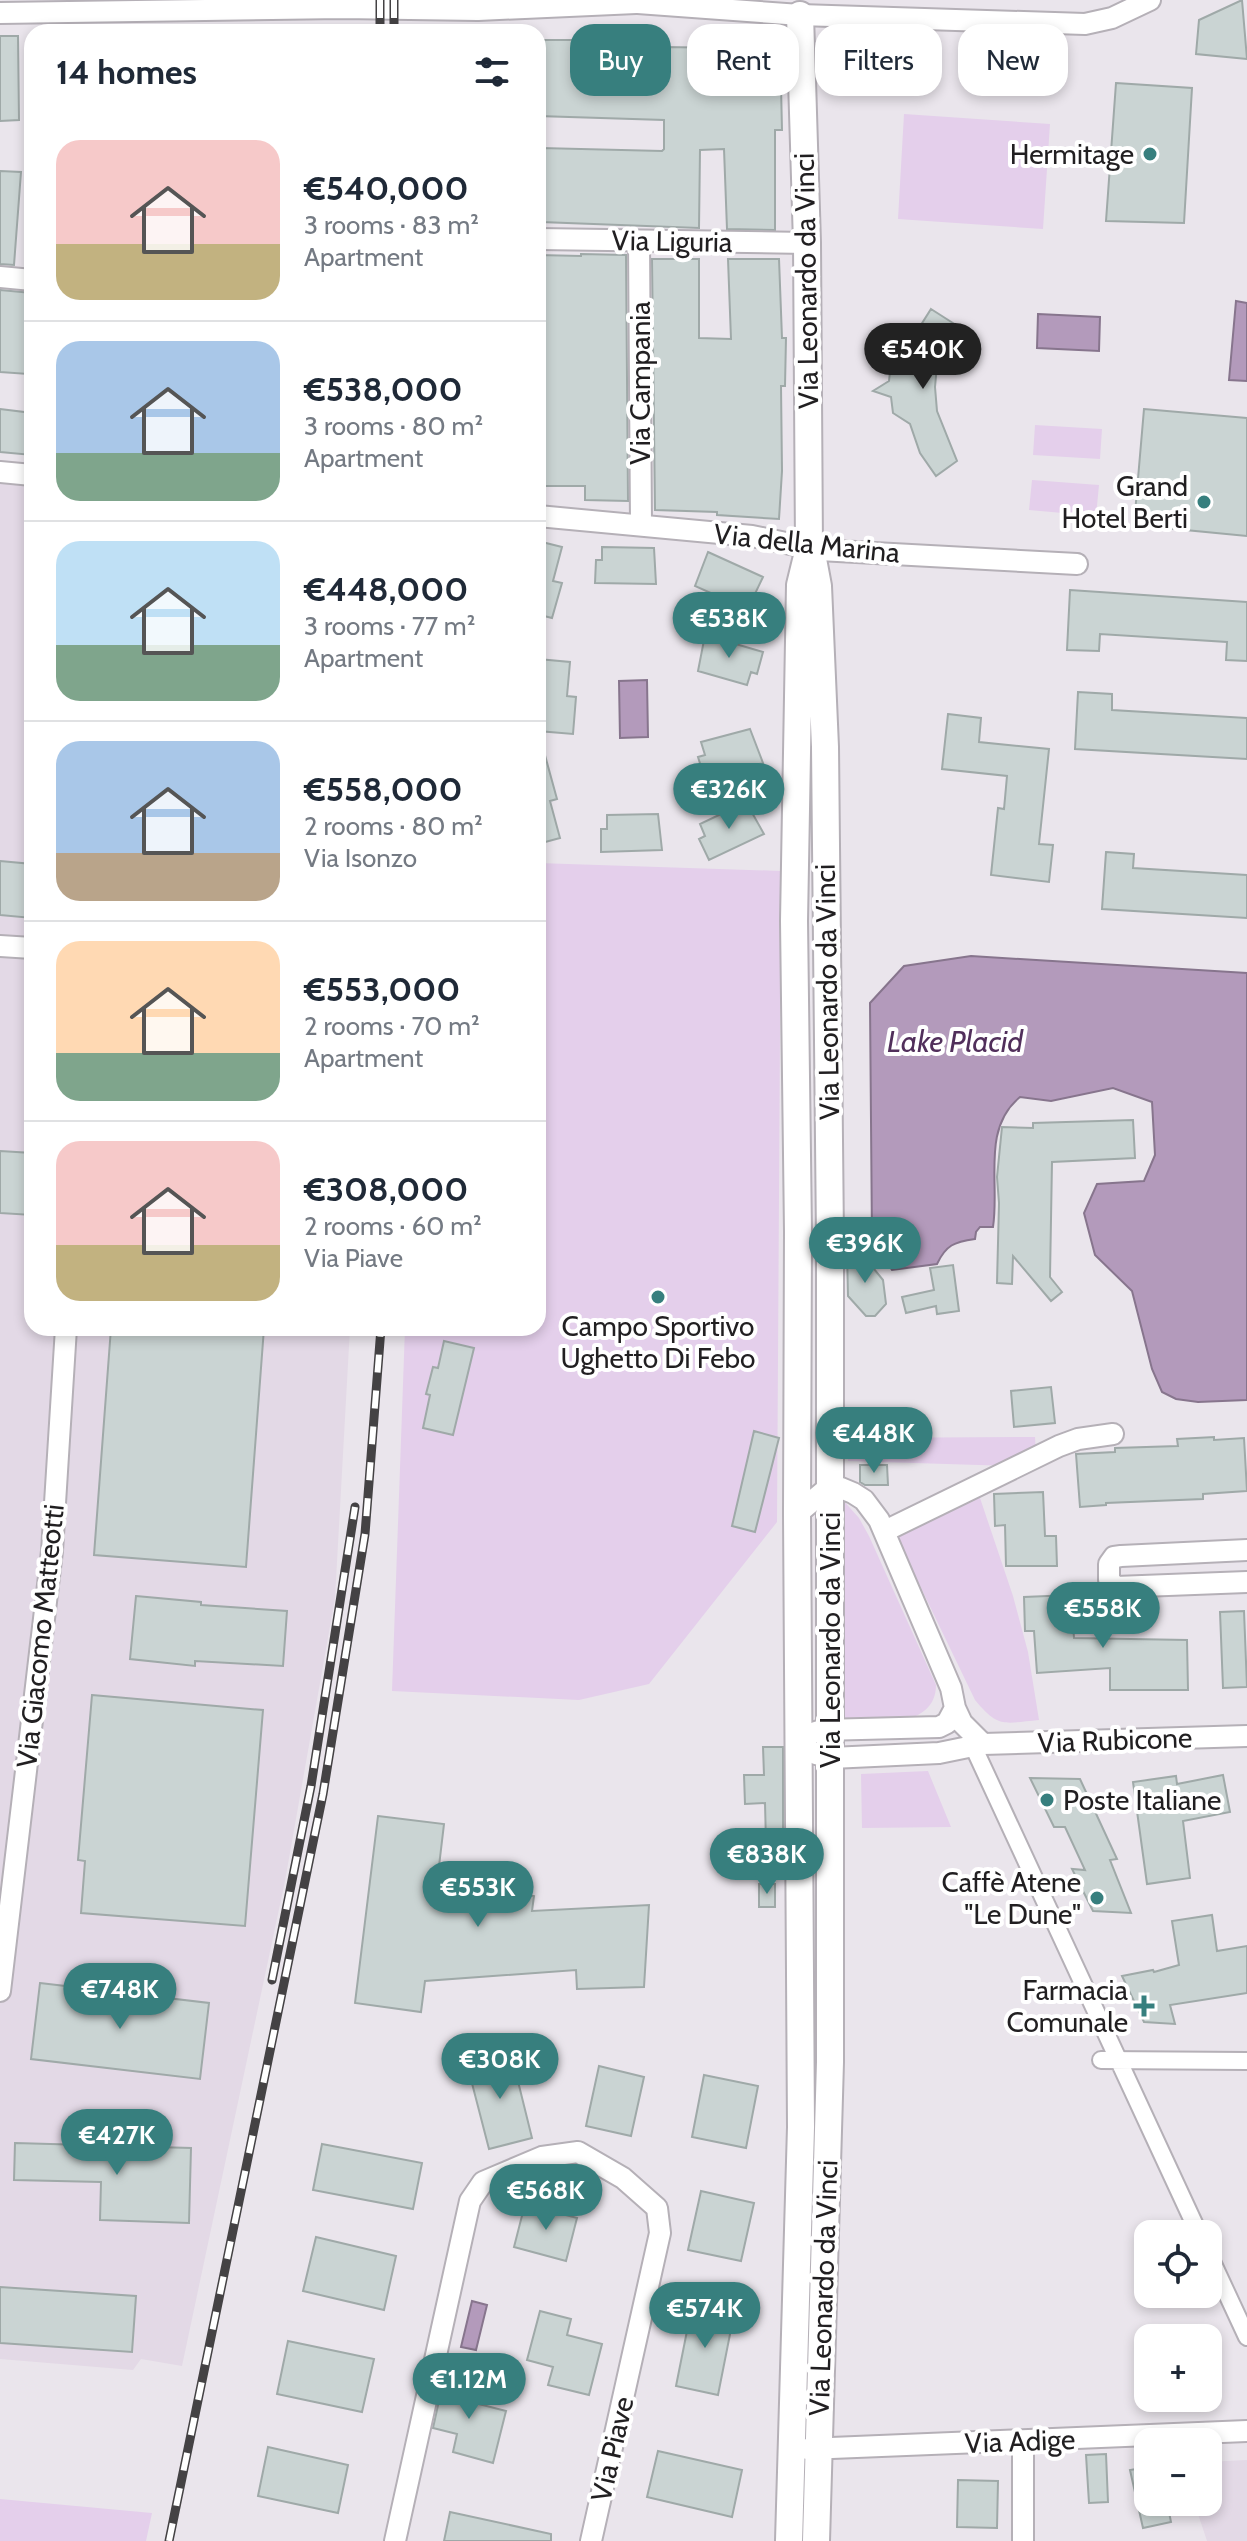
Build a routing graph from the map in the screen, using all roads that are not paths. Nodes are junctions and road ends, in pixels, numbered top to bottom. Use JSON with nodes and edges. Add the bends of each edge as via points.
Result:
{"nodes":[{"id":1,"x":607,"y":0,"type":"edge"},
{"id":2,"x":1150,"y":0,"type":"edge"},
{"id":3,"x":636,"y":2,"type":"edge"},
{"id":4,"x":268,"y":5,"type":"edge"},
{"id":5,"x":486,"y":5,"type":"edge"},
{"id":6,"x":91,"y":6,"type":"edge"},
{"id":7,"x":800,"y":7,"type":"edge"},
{"id":8,"x":953,"y":10,"type":"edge"},
{"id":9,"x":0,"y":13,"type":"edge"},
{"id":10,"x":546,"y":239,"type":"edge"},
{"id":11,"x":639,"y":241,"type":"junction"},
{"id":12,"x":807,"y":243,"type":"junction"},
{"id":13,"x":0,"y":277,"type":"edge"},
{"id":14,"x":24,"y":279,"type":"edge"},
{"id":15,"x":0,"y":472,"type":"edge"},
{"id":16,"x":24,"y":474,"type":"edge"},
{"id":17,"x":546,"y":517,"type":"edge"},
{"id":18,"x":641,"y":525,"type":"junction"},
{"id":19,"x":809,"y":548,"type":"junction"},
{"id":20,"x":1077,"y":564,"type":"dead end"},
{"id":21,"x":0,"y":946,"type":"edge"},
{"id":22,"x":24,"y":948,"type":"edge"},
{"id":23,"x":797,"y":1098,"type":"junction"},
{"id":24,"x":828,"y":1099,"type":"junction"},
{"id":25,"x":65,"y":1336,"type":"edge"},
{"id":26,"x":1113,"y":1434,"type":"dead end"},
{"id":27,"x":829,"y":1487,"type":"junction"},
{"id":28,"x":797,"y":1514,"type":"junction"},
{"id":29,"x":885,"y":1531,"type":"junction"},
{"id":30,"x":1247,"y":1550,"type":"edge"},
{"id":31,"x":797,"y":1553,"type":"junction"},
{"id":32,"x":829,"y":1563,"type":"junction"},
{"id":33,"x":1247,"y":1582,"type":"edge"},
{"id":34,"x":953,"y":1698,"type":"junction"},
{"id":35,"x":831,"y":1729,"type":"junction"},
{"id":36,"x":928,"y":1729,"type":"junction"},
{"id":37,"x":1247,"y":1736,"type":"edge"},
{"id":38,"x":800,"y":1744,"type":"junction"},
{"id":39,"x":978,"y":1745,"type":"junction"},
{"id":40,"x":831,"y":1758,"type":"junction"},
{"id":41,"x":800,"y":1881,"type":"junction"},
{"id":42,"x":831,"y":1961,"type":"junction"},
{"id":43,"x":0,"y":1991,"type":"edge"},
{"id":44,"x":1109,"y":2060,"type":"junction"},
{"id":45,"x":1247,"y":2061,"type":"edge"},
{"id":46,"x":1192,"y":2220,"type":"edge"},
{"id":47,"x":1222,"y":2283,"type":"edge"},
{"id":48,"x":1247,"y":2337,"type":"edge"},
{"id":49,"x":1247,"y":2431,"type":"edge"},
{"id":50,"x":1023,"y":2442,"type":"junction"},
{"id":51,"x":805,"y":2449,"type":"junction"},
{"id":52,"x":395,"y":2541,"type":"edge"},
{"id":53,"x":591,"y":2541,"type":"edge"},
{"id":54,"x":789,"y":2541,"type":"edge"},
{"id":55,"x":816,"y":2541,"type":"edge"},
{"id":56,"x":1023,"y":2541,"type":"edge"}],
"edges":[{"from":1,"to":3,"type":"street"},
{"from":2,"to":8,"type":"street","via":[[1085,24]]},
{"from":3,"to":5,"type":"street"},
{"from":3,"to":7,"type":"street"},
{"from":4,"to":5,"type":"street"},
{"from":4,"to":6,"type":"street"},
{"from":6,"to":9,"type":"street"},
{"from":7,"to":8,"type":"street"},
{"from":7,"to":12,"type":"street","name":"Via Leonardo da Vinci"},
{"from":10,"to":11,"type":"street","name":"Via Liguria"},
{"from":11,"to":12,"type":"street","name":"Via Liguria"},
{"from":11,"to":18,"type":"street","name":"Via Campania"},
{"from":12,"to":19,"type":"street","name":"Via Leonardo da Vinci"},
{"from":13,"to":14,"type":"street"},
{"from":15,"to":16,"type":"street"},
{"from":17,"to":18,"type":"street","name":"Via della Marina"},
{"from":18,"to":19,"type":"street","name":"Via della Marina","via":[[752,536]]},
{"from":19,"to":20,"type":"street","name":"Via della Marina"},
{"from":19,"to":23,"type":"street","name":"Via Leonardo da Vinci","via":[[800,585],[794,863]]},
{"from":19,"to":24,"type":"street","name":"Via Leonardo da Vinci","via":[[818,586],[825,747]]},
{"from":21,"to":22,"type":"street"},
{"from":23,"to":24,"type":"street"},
{"from":23,"to":28,"type":"street","name":"Via Leonardo da Vinci"},
{"from":24,"to":27,"type":"street","name":"Via Leonardo da Vinci"},
{"from":25,"to":43,"type":"street","name":"Via Giacomo Matteotti","via":[[52,1551]]},
{"from":26,"to":29,"type":"street","via":[[1059,1446]]},
{"from":27,"to":28,"type":"street"},
{"from":27,"to":29,"type":"street","via":[[864,1500]]},
{"from":27,"to":32,"type":"street","name":"Via Leonardo da Vinci"},
{"from":28,"to":31,"type":"street","name":"Via Leonardo da Vinci"},
{"from":29,"to":34,"type":"street"},
{"from":30,"to":33,"type":"street","via":[[1121,1556],[1109,1564],[1109,1580],[1116,1587]]},
{"from":31,"to":32,"type":"street","via":[[818,1546]]},
{"from":31,"to":38,"type":"street","name":"Via Leonardo da Vinci"},
{"from":32,"to":35,"type":"street","name":"Via Leonardo da Vinci"},
{"from":34,"to":36,"type":"street","via":[[947,1723]]},
{"from":34,"to":39,"type":"street"},
{"from":35,"to":36,"type":"street","name":"Via Rubicone"},
{"from":35,"to":38,"type":"street","name":"Via Rubicone","via":[[813,1732]]},
{"from":35,"to":40,"type":"street","name":"Via Leonardo da Vinci"},
{"from":36,"to":39,"type":"street","name":"Via Rubicone"},
{"from":37,"to":39,"type":"street","name":"Via Rubicone"},
{"from":38,"to":40,"type":"street","name":"Via Rubicone"},
{"from":38,"to":41,"type":"street","name":"Via Leonardo da Vinci"},
{"from":39,"to":40,"type":"street","name":"Via Rubicone","via":[[939,1753]]},
{"from":39,"to":44,"type":"street"},
{"from":40,"to":42,"type":"street","name":"Via Leonardo da Vinci"},
{"from":41,"to":42,"type":"street","via":[[810,1894],[811,1950],[817,1958]]},
{"from":41,"to":51,"type":"street","name":"Via Leonardo da Vinci"},
{"from":42,"to":51,"type":"street","name":"Via Leonardo da Vinci","via":[[830,2062]]},
{"from":44,"to":45,"type":"street"},
{"from":44,"to":46,"type":"street"},
{"from":47,"to":48,"type":"street"},
{"from":49,"to":50,"type":"street","name":"Via Adige"},
{"from":50,"to":51,"type":"street","name":"Via Adige"},
{"from":50,"to":56,"type":"street"},
{"from":51,"to":54,"type":"street","name":"Via Leonardo da Vinci"},
{"from":51,"to":55,"type":"street","name":"Via Leonardo da Vinci"},
{"from":52,"to":53,"type":"street","name":"Via Piave","via":[[470,2201],[483,2182],[542,2157],[578,2152],[623,2178],[657,2208],[660,2233]]}]}
